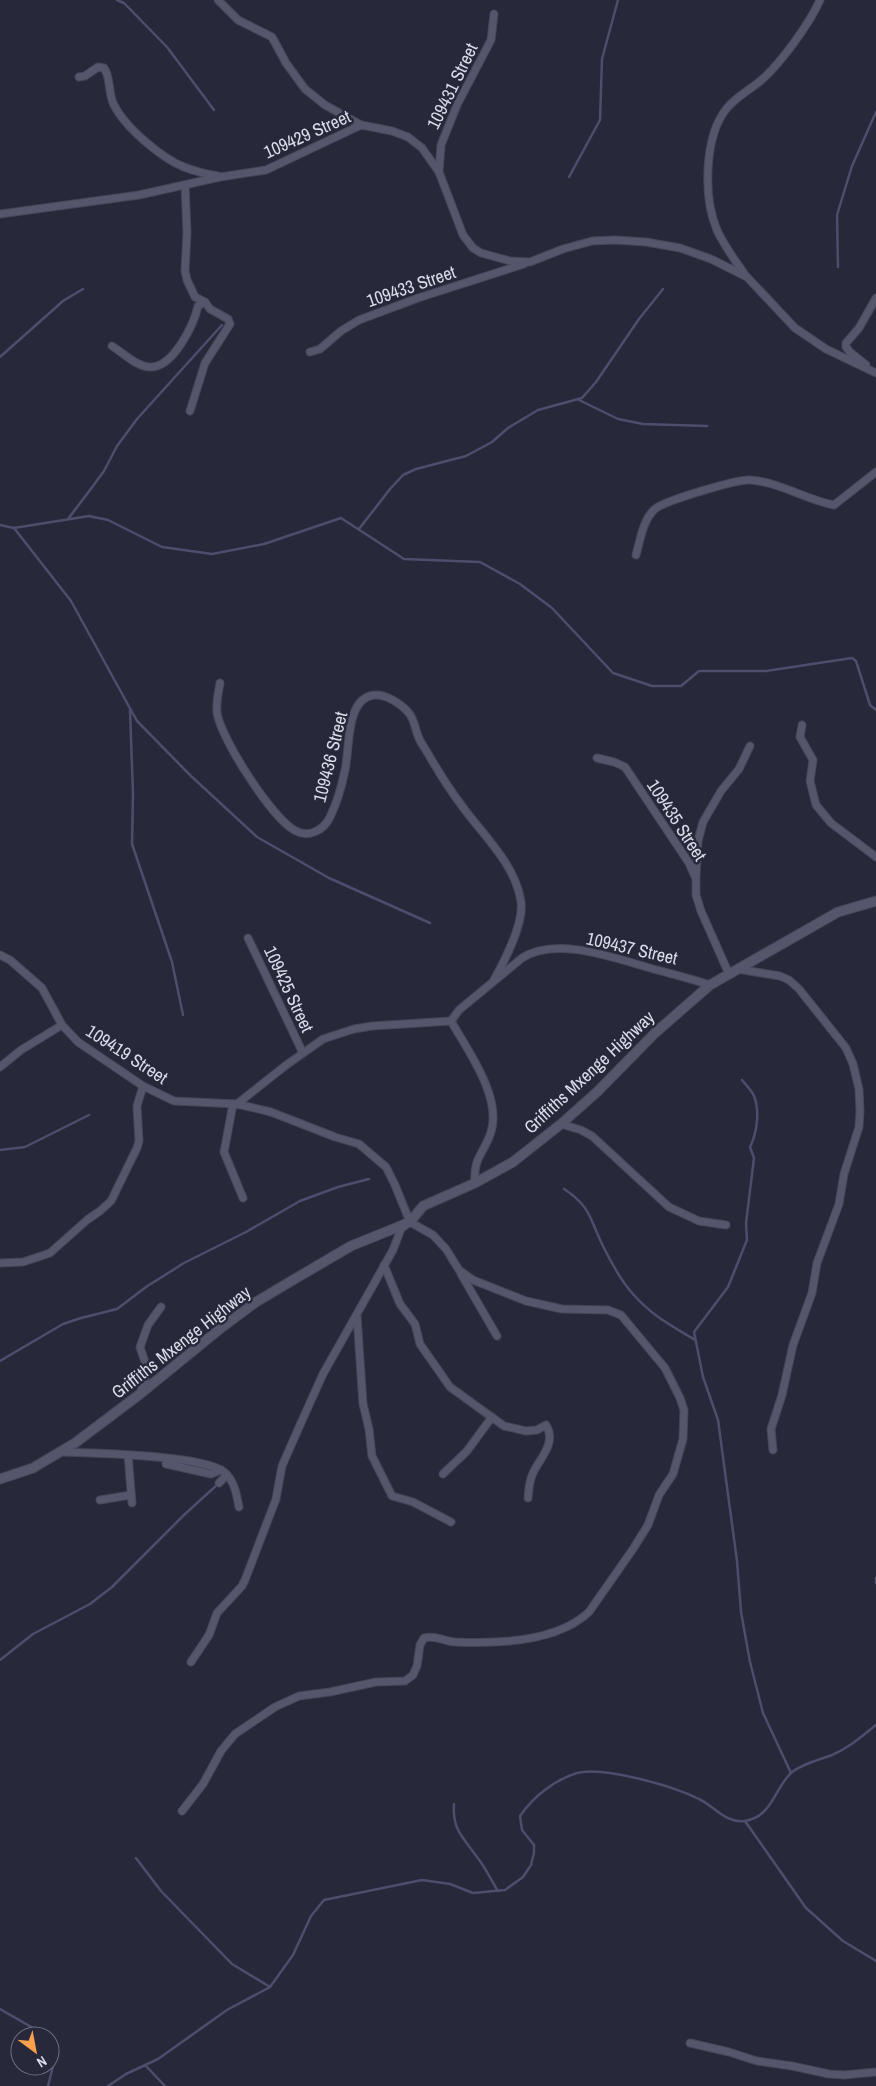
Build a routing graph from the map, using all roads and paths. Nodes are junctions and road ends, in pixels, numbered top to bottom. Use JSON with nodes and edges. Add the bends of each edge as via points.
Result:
{"nodes":[{"id":1,"x":218,"y":0,"type":"edge"},
{"id":2,"x":820,"y":0,"type":"edge"},
{"id":3,"x":494,"y":14,"type":"dead end"},
{"id":4,"x":80,"y":77,"type":"dead end"},
{"id":5,"x":361,"y":124,"type":"junction"},
{"id":6,"x":439,"y":172,"type":"junction"},
{"id":7,"x":220,"y":177,"type":"junction"},
{"id":8,"x":185,"y":186,"type":"junction"},
{"id":9,"x":0,"y":214,"type":"edge"},
{"id":10,"x":530,"y":262,"type":"junction"},
{"id":11,"x":747,"y":277,"type":"junction"},
{"id":12,"x":876,"y":298,"type":"edge"},
{"id":13,"x":206,"y":302,"type":"junction"},
{"id":14,"x":112,"y":346,"type":"dead end"},
{"id":15,"x":310,"y":352,"type":"dead end"},
{"id":16,"x":876,"y":373,"type":"edge"},
{"id":17,"x":190,"y":411,"type":"dead end"},
{"id":18,"x":876,"y":472,"type":"edge"},
{"id":19,"x":636,"y":555,"type":"dead end"},
{"id":20,"x":220,"y":683,"type":"dead end"},
{"id":21,"x":802,"y":725,"type":"dead end"},
{"id":22,"x":750,"y":746,"type":"dead end"},
{"id":23,"x":597,"y":758,"type":"dead end"},
{"id":24,"x":876,"y":857,"type":"edge"},
{"id":25,"x":696,"y":879,"type":"junction"},
{"id":26,"x":876,"y":901,"type":"edge"},
{"id":27,"x":248,"y":938,"type":"dead end"},
{"id":28,"x":0,"y":955,"type":"edge"},
{"id":29,"x":732,"y":971,"type":"junction"},
{"id":30,"x":493,"y":982,"type":"junction"},
{"id":31,"x":710,"y":985,"type":"junction"},
{"id":32,"x":451,"y":1021,"type":"junction"},
{"id":33,"x":62,"y":1025,"type":"junction"},
{"id":34,"x":303,"y":1052,"type":"junction"},
{"id":35,"x":0,"y":1067,"type":"edge"},
{"id":36,"x":143,"y":1086,"type":"junction"},
{"id":37,"x":235,"y":1104,"type":"junction"},
{"id":38,"x":561,"y":1124,"type":"junction"},
{"id":39,"x":475,"y":1183,"type":"junction"},
{"id":40,"x":242,"y":1198,"type":"dead end"},
{"id":41,"x":410,"y":1222,"type":"junction"},
{"id":42,"x":726,"y":1225,"type":"dead end"},
{"id":43,"x":0,"y":1263,"type":"edge"},
{"id":44,"x":384,"y":1265,"type":"junction"},
{"id":45,"x":460,"y":1270,"type":"junction"},
{"id":46,"x":161,"y":1307,"type":"dead end"},
{"id":47,"x":357,"y":1316,"type":"junction"},
{"id":48,"x":497,"y":1336,"type":"dead end"},
{"id":49,"x":140,"y":1394,"type":"junction"},
{"id":50,"x":492,"y":1417,"type":"junction"},
{"id":51,"x":773,"y":1450,"type":"dead end"},
{"id":52,"x":61,"y":1452,"type":"junction"},
{"id":53,"x":130,"y":1456,"type":"junction"},
{"id":54,"x":224,"y":1472,"type":"junction"},
{"id":55,"x":443,"y":1474,"type":"dead end"},
{"id":56,"x":0,"y":1479,"type":"edge"},
{"id":57,"x":219,"y":1483,"type":"dead end"},
{"id":58,"x":132,"y":1495,"type":"junction"},
{"id":59,"x":528,"y":1498,"type":"dead end"},
{"id":60,"x":100,"y":1500,"type":"dead end"},
{"id":61,"x":132,"y":1503,"type":"dead end"},
{"id":62,"x":239,"y":1507,"type":"dead end"},
{"id":63,"x":451,"y":1522,"type":"dead end"},
{"id":64,"x":191,"y":1662,"type":"dead end"},
{"id":65,"x":182,"y":1810,"type":"dead end"},
{"id":66,"x":690,"y":2043,"type":"dead end"},
{"id":67,"x":876,"y":2072,"type":"edge"}],
"edges":[{"from":1,"to":5,"type":"street","via":[[238,20],[272,37],[305,89],[325,105]]},
{"from":2,"to":11,"type":"street","via":[[815,12],[772,71],[726,109],[712,140],[709,176],[713,217],[726,247]]},
{"from":3,"to":6,"type":"street","name":"109431 Street","via":[[491,40],[457,105],[441,145]]},
{"from":4,"to":7,"type":"street","via":[[98,67],[104,68],[113,104],[128,126],[181,166]]},
{"from":5,"to":6,"type":"street","name":"109429 Street","via":[[408,137],[422,148]]},
{"from":5,"to":7,"type":"street","name":"109429 Street","via":[[272,168]]},
{"from":6,"to":10,"type":"street","name":"109429 Street","via":[[458,224],[474,248],[495,257]]},
{"from":7,"to":8,"type":"street","name":"109429 Street"},
{"from":8,"to":9,"type":"street","name":"109429 Street"},
{"from":8,"to":13,"type":"street","via":[[185,271],[195,297]]},
{"from":10,"to":11,"type":"street","name":"109429 Street","via":[[592,241],[638,242],[680,248]]},
{"from":10,"to":15,"type":"street","name":"109433 Street","via":[[359,320],[320,349]]},
{"from":11,"to":16,"type":"street","name":"109429 Street","via":[[795,328],[826,349]]},
{"from":12,"to":16,"type":"street","via":[[846,346]]},
{"from":13,"to":14,"type":"street","via":[[198,306],[190,330],[178,348],[156,366],[140,364]]},
{"from":13,"to":17,"type":"street","via":[[230,324],[205,363]]},
{"from":18,"to":19,"type":"street","via":[[834,505],[785,488],[741,481],[669,502],[655,509],[646,521]]},
{"from":20,"to":30,"type":"street","name":"109436 Street","via":[[217,714],[221,727],[264,799],[293,830],[301,834],[316,832],[329,818],[345,770],[351,723],[360,703],[377,694],[409,712],[417,735],[440,774],[505,863],[520,895],[522,905],[516,933]]},
{"from":21,"to":24,"type":"street","via":[[800,737],[813,760],[810,781],[816,805],[831,823]]},
{"from":22,"to":25,"type":"street","via":[[700,829]]},
{"from":23,"to":25,"type":"street","name":"109435 Street","via":[[624,767],[683,854]]},
{"from":25,"to":29,"type":"street","name":"109435 Street","via":[[701,911]]},
{"from":26,"to":29,"type":"street","name":"Griffiths Mxenge Highway","via":[[838,912]]},
{"from":27,"to":34,"type":"street","name":"109425 Street"},
{"from":28,"to":33,"type":"street","name":"109419 Street","via":[[42,988]]},
{"from":29,"to":31,"type":"street","name":"Griffiths Mxenge Highway"},
{"from":29,"to":51,"type":"street","via":[[780,976],[799,989],[846,1048],[859,1089],[859,1127],[771,1428]]},
{"from":30,"to":31,"type":"street","name":"109437 Street","via":[[529,954],[583,950]]},
{"from":30,"to":32,"type":"street","name":"109437 Street","via":[[459,1010]]},
{"from":31,"to":38,"type":"street","name":"Griffiths Mxenge Highway"},
{"from":32,"to":34,"type":"street","via":[[354,1029],[323,1039]]},
{"from":32,"to":39,"type":"street","via":[[482,1075],[493,1110],[490,1134],[475,1164]]},
{"from":33,"to":35,"type":"street"},
{"from":33,"to":36,"type":"street","name":"109419 Street","via":[[78,1042]]},
{"from":34,"to":37,"type":"street"},
{"from":36,"to":37,"type":"street","name":"109419 Street","via":[[174,1102]]},
{"from":36,"to":43,"type":"street","via":[[138,1106],[139,1141],[111,1201],[50,1253],[23,1262]]},
{"from":37,"to":40,"type":"street","via":[[224,1152]]},
{"from":37,"to":41,"type":"street","name":"109419 Street","via":[[271,1112],[359,1144],[386,1167]]},
{"from":38,"to":39,"type":"street","name":"Griffiths Mxenge Highway","via":[[513,1162]]},
{"from":38,"to":42,"type":"street","via":[[592,1136],[669,1207],[699,1221]]},
{"from":39,"to":41,"type":"street","name":"Griffiths Mxenge Highway","via":[[423,1206]]},
{"from":41,"to":44,"type":"street","via":[[401,1229]]},
{"from":41,"to":45,"type":"street","via":[[433,1235]]},
{"from":41,"to":49,"type":"street","name":"Griffiths Mxenge Highway","via":[[351,1246],[256,1302]]},
{"from":44,"to":47,"type":"street"},
{"from":44,"to":50,"type":"street","via":[[400,1304],[415,1324],[420,1344],[438,1371],[450,1387]]},
{"from":45,"to":48,"type":"street"},
{"from":45,"to":65,"type":"street","via":[[473,1280],[526,1301],[562,1309],[615,1311],[621,1314],[665,1368],[684,1410],[684,1439],[673,1474],[659,1495],[648,1525],[589,1612],[573,1624],[518,1640],[452,1642],[428,1637],[420,1645],[413,1675],[405,1681],[376,1682],[299,1696],[275,1707],[235,1734],[195,1796]]},
{"from":46,"to":49,"type":"street","via":[[148,1325],[140,1347],[148,1371]]},
{"from":47,"to":63,"type":"street","via":[[363,1404],[372,1456],[392,1496],[413,1502]]},
{"from":47,"to":64,"type":"street","via":[[324,1374],[285,1459],[276,1499],[245,1580],[217,1613],[209,1635]]},
{"from":49,"to":52,"type":"street","name":"Griffiths Mxenge Highway"},
{"from":50,"to":55,"type":"street","via":[[467,1451]]},
{"from":50,"to":59,"type":"street","via":[[516,1430],[537,1430],[546,1425],[550,1432],[550,1440],[529,1484]]},
{"from":52,"to":53,"type":"street"},
{"from":52,"to":56,"type":"street","name":"Griffiths Mxenge Highway","via":[[33,1468]]},
{"from":53,"to":54,"type":"street","via":[[210,1464]]},
{"from":53,"to":58,"type":"street"},
{"from":54,"to":57,"type":"street"},
{"from":54,"to":62,"type":"street","via":[[235,1490]]},
{"from":58,"to":60,"type":"street"},
{"from":58,"to":61,"type":"street"},
{"from":66,"to":67,"type":"street","via":[[757,2061],[829,2074]]}]}
